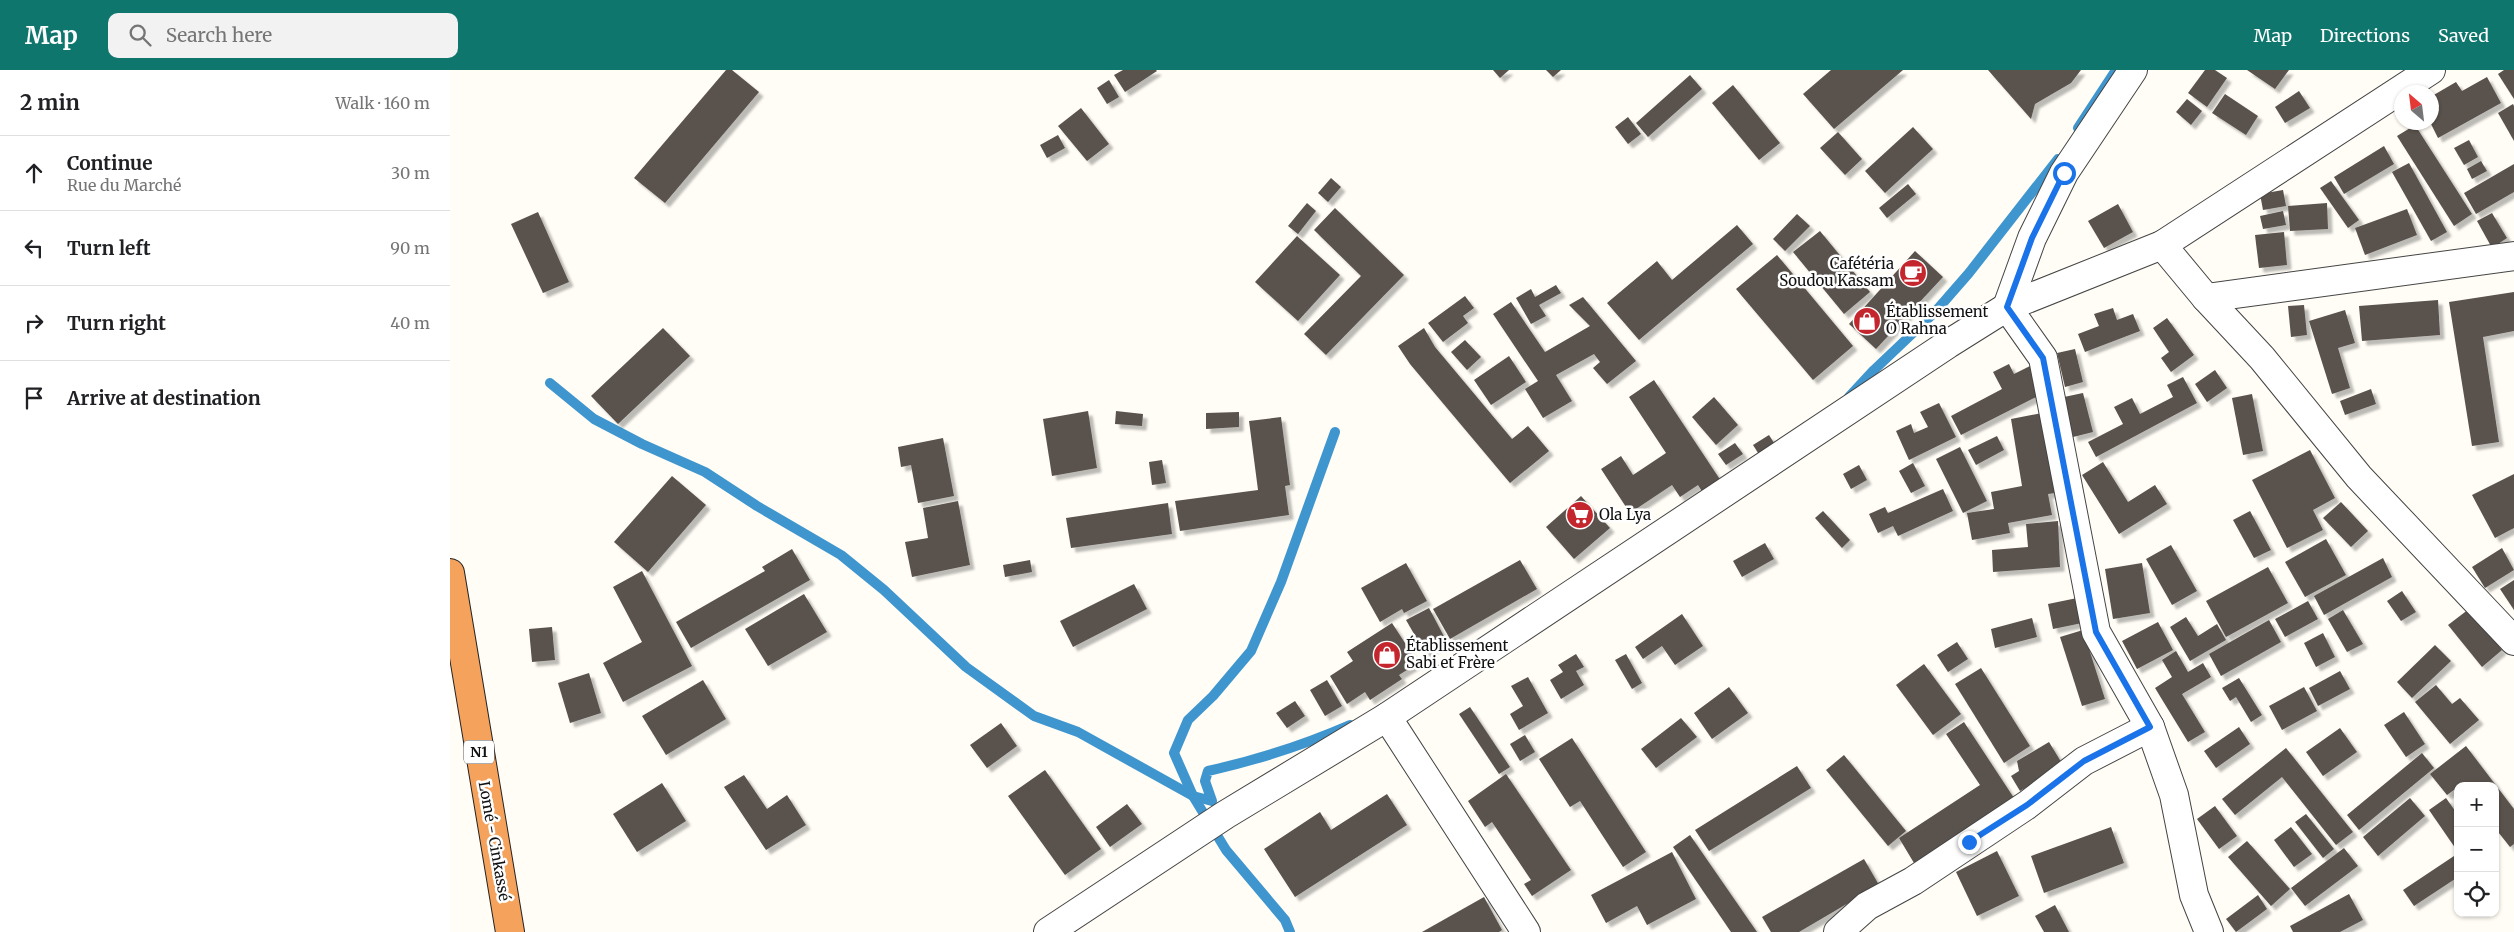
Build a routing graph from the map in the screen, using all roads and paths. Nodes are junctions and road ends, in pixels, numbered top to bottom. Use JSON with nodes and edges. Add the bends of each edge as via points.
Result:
{"nodes":[{"id":1,"x":2133,"y":70,"type":"edge"},
{"id":2,"x":2431,"y":70,"type":"edge"},
{"id":3,"x":2162,"y":245,"type":"junction"},
{"id":4,"x":2514,"y":256,"type":"edge"},
{"id":5,"x":2206,"y":298,"type":"junction"},
{"id":6,"x":2007,"y":307,"type":"junction"},
{"id":7,"x":450,"y":573,"type":"edge"},
{"id":8,"x":2514,"y":641,"type":"edge"},
{"id":9,"x":1387,"y":717,"type":"junction"},
{"id":10,"x":2150,"y":727,"type":"junction"},
{"id":11,"x":510,"y":932,"type":"edge"},
{"id":12,"x":1048,"y":932,"type":"edge"},
{"id":13,"x":1526,"y":932,"type":"edge"},
{"id":14,"x":1838,"y":932,"type":"edge"},
{"id":15,"x":2209,"y":932,"type":"edge"}],
"edges":[{"from":1,"to":6,"type":"street","via":[[2064,173],[2032,238]]},
{"from":2,"to":3,"type":"street"},
{"from":3,"to":5,"type":"street"},
{"from":3,"to":6,"type":"street"},
{"from":4,"to":5,"type":"street"},
{"from":5,"to":8,"type":"street","via":[[2262,358],[2359,477]]},
{"from":6,"to":9,"type":"street"},
{"from":6,"to":10,"type":"street","via":[[2043,358],[2096,632]]},
{"from":7,"to":11,"type":"highway","name":"Lomé - Cinkassé","number":"N1"},
{"from":9,"to":12,"type":"street","via":[[1224,815]]},
{"from":9,"to":13,"type":"street"},
{"from":10,"to":14,"type":"street","via":[[2084,761],[2027,805],[1913,881],[1867,906]]},
{"from":10,"to":15,"type":"street","via":[[2174,795],[2194,895]]}]}
